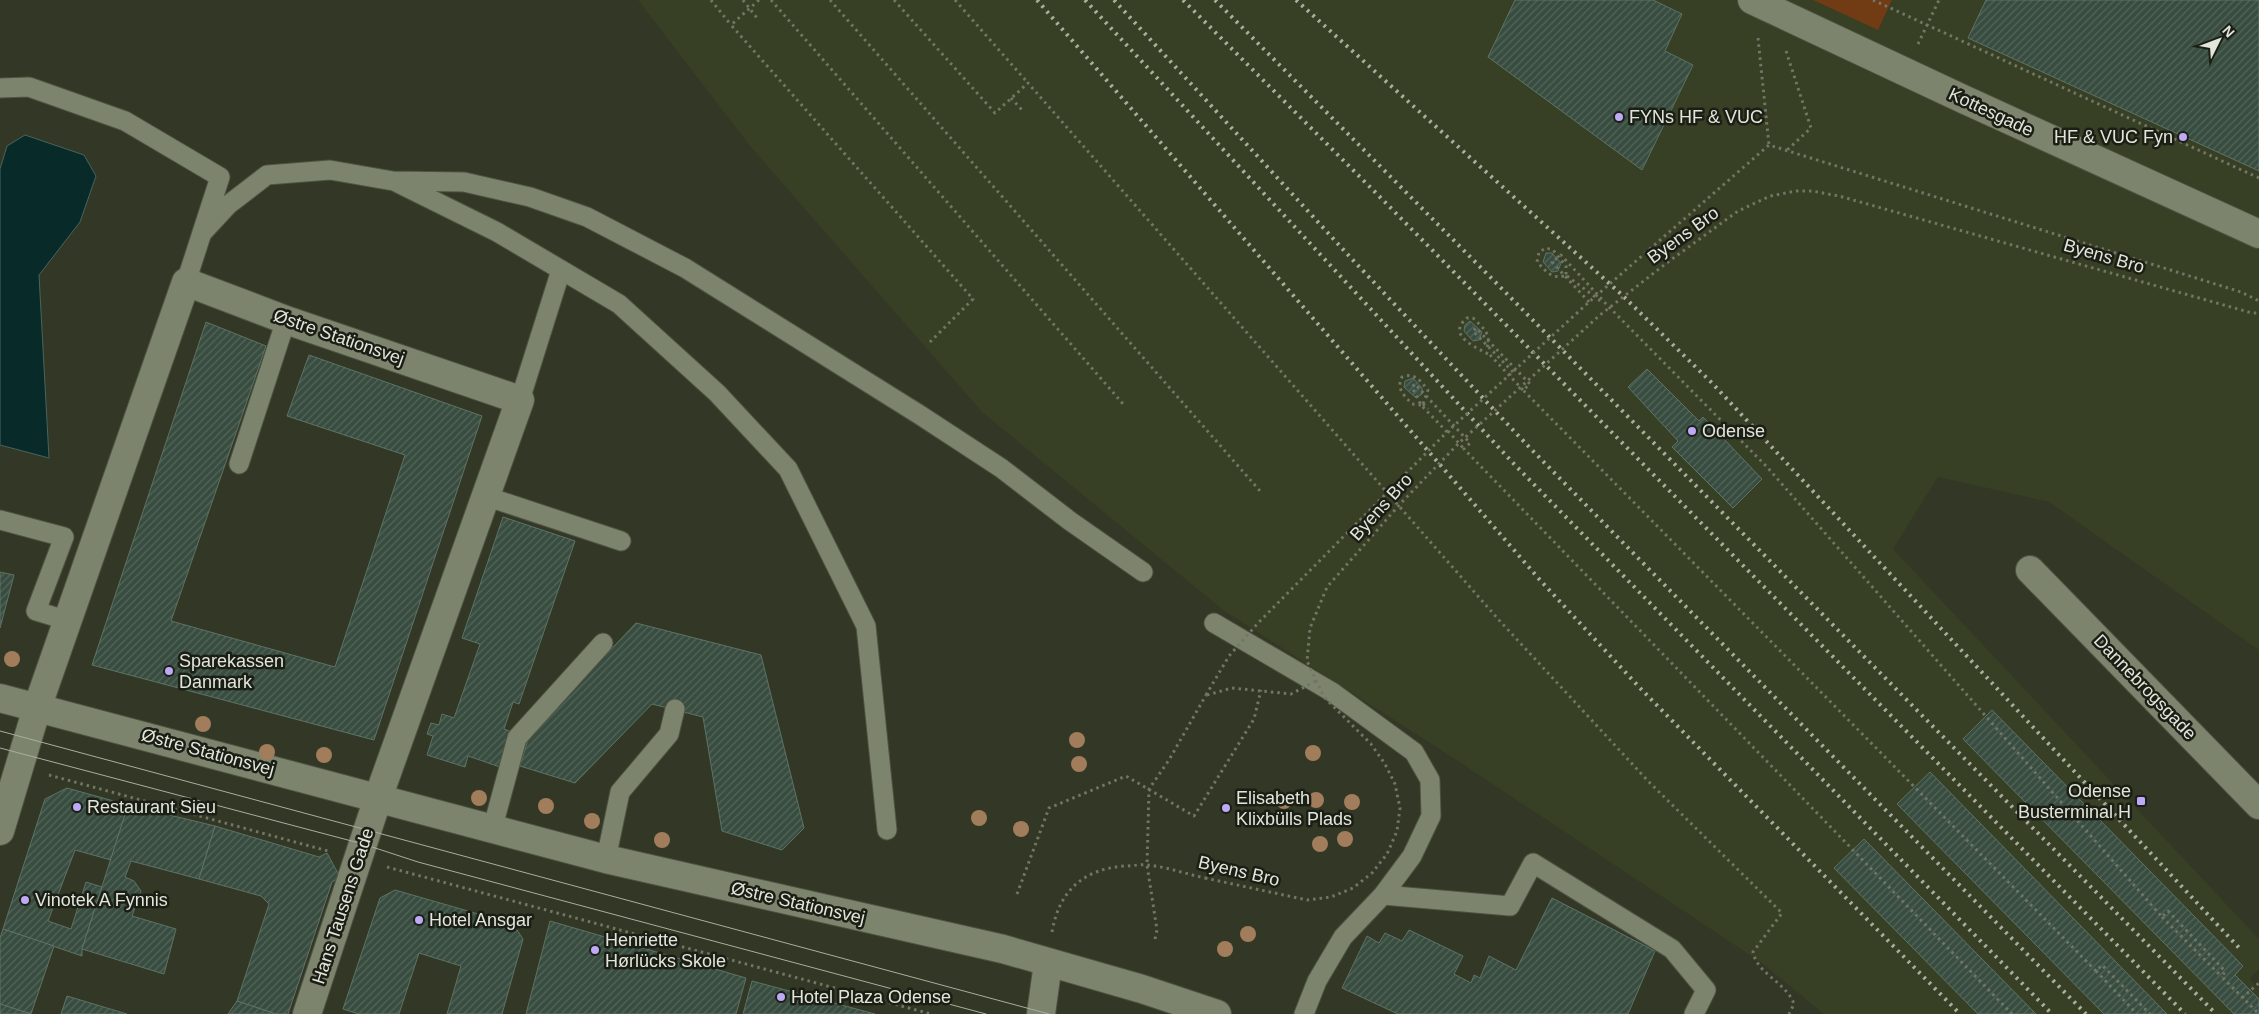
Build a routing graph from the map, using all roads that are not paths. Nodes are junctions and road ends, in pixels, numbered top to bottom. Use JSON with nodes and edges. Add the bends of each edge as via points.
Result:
{"nodes":[{"id":1,"x":1752,"y":0,"type":"edge"},
{"id":2,"x":0,"y":88,"type":"edge"},
{"id":3,"x":393,"y":181,"type":"junction"},
{"id":4,"x":202,"y":233,"type":"junction"},
{"id":5,"x":2259,"y":234,"type":"edge"},
{"id":6,"x":561,"y":270,"type":"junction"},
{"id":7,"x":186,"y":282,"type":"junction"},
{"id":8,"x":286,"y":320,"type":"junction"},
{"id":9,"x":520,"y":400,"type":"junction"},
{"id":10,"x":239,"y":464,"type":"dead end"},
{"id":11,"x":485,"y":496,"type":"junction"},
{"id":12,"x":0,"y":520,"type":"edge"},
{"id":13,"x":621,"y":541,"type":"dead end"},
{"id":14,"x":2030,"y":570,"type":"dead end"},
{"id":15,"x":1143,"y":572,"type":"dead end"},
{"id":16,"x":69,"y":621,"type":"junction"},
{"id":17,"x":1214,"y":623,"type":"dead end"},
{"id":18,"x":602,"y":643,"type":"dead end"},
{"id":19,"x":0,"y":698,"type":"edge"},
{"id":20,"x":37,"y":708,"type":"junction"},
{"id":21,"x":675,"y":710,"type":"dead end"},
{"id":22,"x":378,"y":798,"type":"junction"},
{"id":23,"x":2259,"y":805,"type":"edge"},
{"id":24,"x":492,"y":830,"type":"junction"},
{"id":25,"x":887,"y":830,"type":"dead end"},
{"id":26,"x":0,"y":831,"type":"edge"},
{"id":27,"x":606,"y":859,"type":"junction"},
{"id":28,"x":1383,"y":895,"type":"junction"},
{"id":29,"x":1048,"y":963,"type":"junction"},
{"id":30,"x":307,"y":1014,"type":"edge"},
{"id":31,"x":1041,"y":1014,"type":"edge"},
{"id":32,"x":1217,"y":1014,"type":"edge"},
{"id":33,"x":1304,"y":1014,"type":"edge"},
{"id":34,"x":1694,"y":1014,"type":"edge"}],
"edges":[{"from":1,"to":5,"type":"street","name":"Kottesgade"},
{"from":2,"to":4,"type":"lane","via":[[28,87],[125,121],[220,177]]},
{"from":3,"to":4,"type":"lane","via":[[330,170],[267,175],[228,205]]},
{"from":3,"to":6,"type":"lane","via":[[497,232]]},
{"from":3,"to":15,"type":"lane","via":[[464,182],[530,197],[587,217],[685,268],[993,462]]},
{"from":4,"to":7,"type":"lane"},
{"from":6,"to":9,"type":"lane"},
{"from":6,"to":25,"type":"lane","via":[[619,304],[717,393],[788,469],[866,626]]},
{"from":7,"to":8,"type":"street","name":"Østre Stationsvej"},
{"from":7,"to":16,"type":"street"},
{"from":8,"to":9,"type":"street","name":"Østre Stationsvej"},
{"from":8,"to":10,"type":"lane"},
{"from":9,"to":11,"type":"street"},
{"from":11,"to":13,"type":"lane"},
{"from":11,"to":22,"type":"street"},
{"from":12,"to":16,"type":"lane","via":[[64,537],[36,611]]},
{"from":14,"to":23,"type":"street","name":"Dannebrogsgade"},
{"from":16,"to":20,"type":"street"},
{"from":17,"to":28,"type":"lane","via":[[1332,692],[1414,752],[1430,780],[1431,816],[1412,856]]},
{"from":18,"to":24,"type":"lane","via":[[517,738]]},
{"from":19,"to":20,"type":"street","name":"Østre Stationsvej"},
{"from":20,"to":22,"type":"street","name":"Østre Stationsvej"},
{"from":20,"to":26,"type":"street"},
{"from":21,"to":27,"type":"lane","via":[[669,734],[620,792]]},
{"from":22,"to":24,"type":"street","name":"Østre Stationsvej"},
{"from":22,"to":30,"type":"street","name":"Hans Tausens Gade"},
{"from":24,"to":27,"type":"street","name":"Østre Stationsvej"},
{"from":27,"to":29,"type":"street","name":"Østre Stationsvej","via":[[1003,949]]},
{"from":28,"to":33,"type":"lane","via":[[1343,938],[1328,960]]},
{"from":28,"to":34,"type":"lane","via":[[1510,906],[1533,863],[1672,949],[1706,990]]},
{"from":29,"to":31,"type":"street"},
{"from":29,"to":32,"type":"street","name":"Østre Stationsvej"}]}
